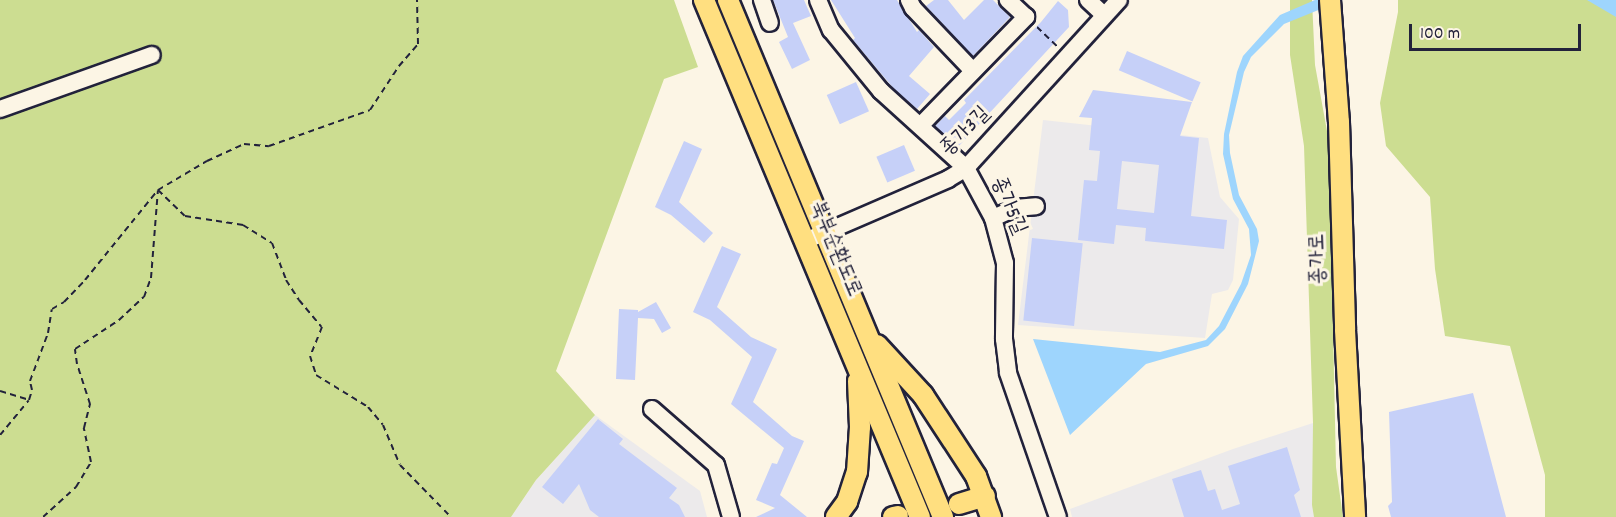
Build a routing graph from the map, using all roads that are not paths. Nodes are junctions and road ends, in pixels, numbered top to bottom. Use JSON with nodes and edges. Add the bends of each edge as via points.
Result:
{"nodes":[{"id":1,"x":704,"y":0,"type":"edge"},
{"id":2,"x":728,"y":0,"type":"edge"},
{"id":3,"x":762,"y":0,"type":"edge"},
{"id":4,"x":818,"y":0,"type":"edge"},
{"id":5,"x":909,"y":0,"type":"edge"},
{"id":6,"x":1008,"y":0,"type":"edge"},
{"id":7,"x":1088,"y":0,"type":"edge"},
{"id":8,"x":1119,"y":0,"type":"edge"},
{"id":9,"x":1330,"y":0,"type":"edge"},
{"id":10,"x":1104,"y":15,"type":"junction"},
{"id":11,"x":770,"y":23,"type":"dead end"},
{"id":12,"x":152,"y":55,"type":"dead end"},
{"id":13,"x":973,"y":71,"type":"junction"},
{"id":14,"x":0,"y":109,"type":"edge"},
{"id":15,"x":921,"y":125,"type":"junction"},
{"id":16,"x":966,"y":168,"type":"junction"},
{"id":17,"x":1036,"y":206,"type":"dead end"},
{"id":18,"x":993,"y":218,"type":"junction"},
{"id":19,"x":826,"y":232,"type":"junction"},
{"id":20,"x":805,"y":241,"type":"junction"},
{"id":21,"x":869,"y":336,"type":"junction"},
{"id":22,"x":855,"y":360,"type":"junction"},
{"id":23,"x":652,"y":409,"type":"dead end"},
{"id":24,"x":986,"y":496,"type":"junction"},
{"id":25,"x":959,"y":504,"type":"dead end"},
{"id":26,"x":731,"y":517,"type":"edge"},
{"id":27,"x":836,"y":517,"type":"edge"},
{"id":28,"x":920,"y":517,"type":"edge"},
{"id":29,"x":943,"y":517,"type":"edge"},
{"id":30,"x":991,"y":517,"type":"edge"},
{"id":31,"x":1058,"y":517,"type":"edge"},
{"id":32,"x":1355,"y":517,"type":"edge"}],
"edges":[{"from":1,"to":20,"type":"main road","name":"북부순환도로"},
{"from":2,"to":19,"type":"main road","name":"북부순환도로"},
{"from":3,"to":11,"type":"street"},
{"from":4,"to":15,"type":"street","name":"종가5길","via":[[838,39],[881,91]]},
{"from":5,"to":13,"type":"street","via":[[913,9]]},
{"from":6,"to":13,"type":"street","via":[[1026,18]]},
{"from":7,"to":10,"type":"street"},
{"from":8,"to":10,"type":"street","name":"종가3길"},
{"from":9,"to":32,"type":"main road","name":"종가로","via":[[1339,122]]},
{"from":10,"to":16,"type":"street","name":"종가3길"},
{"from":12,"to":14,"type":"street"},
{"from":13,"to":15,"type":"street"},
{"from":15,"to":16,"type":"street","name":"종가5길"},
{"from":16,"to":18,"type":"street","name":"종가5길"},
{"from":16,"to":19,"type":"street","name":"종가3길"},
{"from":17,"to":18,"type":"street","via":[[1015,208]]},
{"from":18,"to":31,"type":"street","name":"종가5길","via":[[1005,263],[1004,339],[1008,373]]},
{"from":19,"to":20,"type":"street","name":"종가3길"},
{"from":19,"to":21,"type":"main road","name":"북부순환도로"},
{"from":20,"to":22,"type":"main road","name":"북부순환도로"},
{"from":21,"to":24,"type":"main road","via":[[923,395]]},
{"from":21,"to":29,"type":"main road","name":"북부순환도로"},
{"from":22,"to":27,"type":"main road","via":[[860,427],[857,472]]},
{"from":22,"to":28,"type":"main road","name":"북부순환도로"},
{"from":23,"to":26,"type":"street","via":[[716,465]]},
{"from":24,"to":25,"type":"main road"},
{"from":24,"to":30,"type":"main road"}]}
